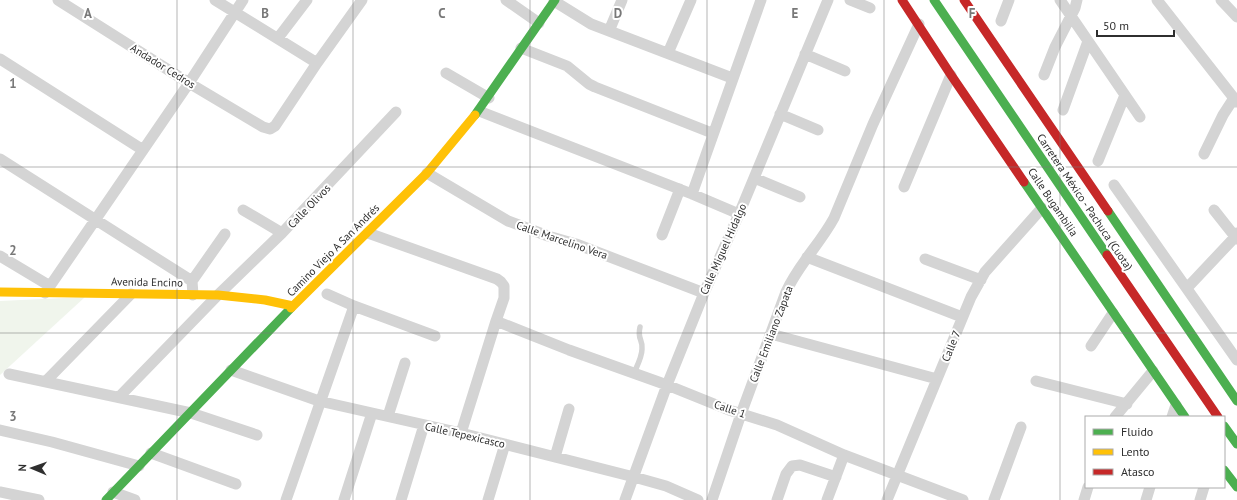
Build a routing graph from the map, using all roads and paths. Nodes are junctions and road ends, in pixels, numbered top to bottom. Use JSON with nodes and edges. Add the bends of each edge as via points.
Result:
{"nodes":[{"id":1,"x":58,"y":0,"type":"edge"},
{"id":2,"x":215,"y":0,"type":"edge"},
{"id":3,"x":243,"y":0,"type":"edge"},
{"id":4,"x":307,"y":0,"type":"edge"},
{"id":5,"x":362,"y":0,"type":"edge"},
{"id":6,"x":506,"y":0,"type":"edge"},
{"id":7,"x":554,"y":0,"type":"edge"},
{"id":8,"x":622,"y":0,"type":"edge"},
{"id":9,"x":690,"y":0,"type":"edge"},
{"id":10,"x":760,"y":0,"type":"edge"},
{"id":11,"x":828,"y":0,"type":"edge"},
{"id":12,"x":850,"y":0,"type":"edge"},
{"id":13,"x":902,"y":0,"type":"edge"},
{"id":14,"x":934,"y":0,"type":"edge"},
{"id":15,"x":964,"y":0,"type":"edge"},
{"id":16,"x":1009,"y":0,"type":"edge"},
{"id":17,"x":1060,"y":0,"type":"edge"},
{"id":18,"x":1077,"y":0,"type":"edge"},
{"id":19,"x":1157,"y":0,"type":"edge"},
{"id":20,"x":1221,"y":0,"type":"edge"},
{"id":21,"x":870,"y":8,"type":"dead end"},
{"id":22,"x":235,"y":13,"type":"junction"},
{"id":23,"x":1071,"y":16,"type":"junction"},
{"id":24,"x":1237,"y":17,"type":"edge"},
{"id":25,"x":1001,"y":21,"type":"dead end"},
{"id":26,"x":539,"y":23,"type":"junction"},
{"id":27,"x":919,"y":24,"type":"junction"},
{"id":28,"x":609,"y":31,"type":"junction"},
{"id":29,"x":278,"y":38,"type":"junction"},
{"id":30,"x":1088,"y":41,"type":"junction"},
{"id":31,"x":522,"y":48,"type":"junction"},
{"id":32,"x":668,"y":53,"type":"junction"},
{"id":33,"x":805,"y":54,"type":"junction"},
{"id":34,"x":0,"y":59,"type":"edge"},
{"id":35,"x":316,"y":63,"type":"junction"},
{"id":36,"x":845,"y":71,"type":"dead end"},
{"id":37,"x":446,"y":73,"type":"dead end"},
{"id":38,"x":951,"y":75,"type":"junction"},
{"id":39,"x":1044,"y":75,"type":"dead end"},
{"id":40,"x":732,"y":78,"type":"junction"},
{"id":41,"x":189,"y":83,"type":"junction"},
{"id":42,"x":1125,"y":95,"type":"junction"},
{"id":43,"x":489,"y":98,"type":"junction"},
{"id":44,"x":1236,"y":100,"type":"edge"},
{"id":45,"x":1063,"y":110,"type":"dead end"},
{"id":46,"x":479,"y":111,"type":"junction"},
{"id":47,"x":396,"y":112,"type":"dead end"},
{"id":48,"x":780,"y":114,"type":"junction"},
{"id":49,"x":1140,"y":117,"type":"dead end"},
{"id":50,"x":818,"y":130,"type":"dead end"},
{"id":51,"x":712,"y":133,"type":"junction"},
{"id":52,"x":143,"y":150,"type":"junction"},
{"id":53,"x":1204,"y":154,"type":"dead end"},
{"id":54,"x":0,"y":159,"type":"edge"},
{"id":55,"x":1098,"y":161,"type":"dead end"},
{"id":56,"x":427,"y":173,"type":"junction"},
{"id":57,"x":754,"y":178,"type":"junction"},
{"id":58,"x":1114,"y":185,"type":"dead end"},
{"id":59,"x":904,"y":187,"type":"dead end"},
{"id":60,"x":680,"y":189,"type":"junction"},
{"id":61,"x":692,"y":194,"type":"junction"},
{"id":62,"x":800,"y":197,"type":"dead end"},
{"id":63,"x":1042,"y":208,"type":"junction"},
{"id":64,"x":243,"y":210,"type":"dead end"},
{"id":65,"x":1214,"y":210,"type":"dead end"},
{"id":66,"x":739,"y":214,"type":"junction"},
{"id":67,"x":95,"y":220,"type":"junction"},
{"id":68,"x":282,"y":233,"type":"junction"},
{"id":69,"x":368,"y":233,"type":"junction"},
{"id":70,"x":225,"y":234,"type":"dead end"},
{"id":71,"x":662,"y":235,"type":"dead end"},
{"id":72,"x":1236,"y":236,"type":"edge"},
{"id":73,"x":0,"y":256,"type":"edge"},
{"id":74,"x":807,"y":258,"type":"junction"},
{"id":75,"x":925,"y":258,"type":"dead end"},
{"id":76,"x":981,"y":280,"type":"junction"},
{"id":77,"x":192,"y":281,"type":"junction"},
{"id":78,"x":1187,"y":288,"type":"junction"},
{"id":79,"x":47,"y":290,"type":"junction"},
{"id":80,"x":0,"y":292,"type":"edge"},
{"id":81,"x":704,"y":293,"type":"junction"},
{"id":82,"x":131,"y":294,"type":"junction"},
{"id":83,"x":327,"y":294,"type":"dead end"},
{"id":84,"x":193,"y":295,"type":"junction"},
{"id":85,"x":218,"y":295,"type":"junction"},
{"id":86,"x":294,"y":306,"type":"junction"},
{"id":87,"x":354,"y":306,"type":"junction"},
{"id":88,"x":1113,"y":313,"type":"junction"},
{"id":89,"x":962,"y":317,"type":"junction"},
{"id":90,"x":496,"y":321,"type":"junction"},
{"id":91,"x":640,"y":327,"type":"dead end"},
{"id":92,"x":771,"y":334,"type":"junction"},
{"id":93,"x":435,"y":336,"type":"dead end"},
{"id":94,"x":1091,"y":346,"type":"dead end"},
{"id":95,"x":1237,"y":360,"type":"edge"},
{"id":96,"x":405,"y":363,"type":"dead end"},
{"id":97,"x":231,"y":370,"type":"junction"},
{"id":98,"x":1153,"y":371,"type":"junction"},
{"id":99,"x":634,"y":373,"type":"junction"},
{"id":100,"x":9,"y":374,"type":"dead end"},
{"id":101,"x":937,"y":379,"type":"junction"},
{"id":102,"x":46,"y":381,"type":"junction"},
{"id":103,"x":1036,"y":382,"type":"dead end"},
{"id":104,"x":667,"y":385,"type":"junction"},
{"id":105,"x":120,"y":398,"type":"junction"},
{"id":106,"x":320,"y":401,"type":"junction"},
{"id":107,"x":1237,"y":401,"type":"edge"},
{"id":108,"x":1127,"y":404,"type":"junction"},
{"id":109,"x":1176,"y":405,"type":"junction"},
{"id":110,"x":569,"y":409,"type":"dead end"},
{"id":111,"x":190,"y":413,"type":"junction"},
{"id":112,"x":372,"y":413,"type":"junction"},
{"id":113,"x":741,"y":414,"type":"junction"},
{"id":114,"x":388,"y":416,"type":"junction"},
{"id":115,"x":1117,"y":416,"type":"edge"},
{"id":116,"x":1172,"y":416,"type":"edge"},
{"id":117,"x":1184,"y":416,"type":"edge"},
{"id":118,"x":1217,"y":416,"type":"edge"},
{"id":119,"x":424,"y":425,"type":"junction"},
{"id":120,"x":1021,"y":427,"type":"dead end"},
{"id":121,"x":1225,"y":427,"type":"edge"},
{"id":122,"x":0,"y":430,"type":"edge"},
{"id":123,"x":461,"y":433,"type":"junction"},
{"id":124,"x":257,"y":435,"type":"dead end"},
{"id":125,"x":505,"y":444,"type":"junction"},
{"id":126,"x":1237,"y":444,"type":"edge"},
{"id":127,"x":151,"y":453,"type":"junction"},
{"id":128,"x":844,"y":455,"type":"junction"},
{"id":129,"x":555,"y":457,"type":"junction"},
{"id":130,"x":139,"y":466,"type":"junction"},
{"id":131,"x":1225,"y":471,"type":"edge"},
{"id":132,"x":896,"y":475,"type":"junction"},
{"id":133,"x":634,"y":477,"type":"junction"},
{"id":134,"x":836,"y":477,"type":"junction"},
{"id":135,"x":236,"y":484,"type":"dead end"},
{"id":136,"x":1237,"y":487,"type":"edge"},
{"id":137,"x":1088,"y":488,"type":"edge"},
{"id":138,"x":1150,"y":488,"type":"edge"},
{"id":139,"x":1204,"y":488,"type":"edge"},
{"id":140,"x":0,"y":492,"type":"edge"},
{"id":141,"x":110,"y":496,"type":"edge"},
{"id":142,"x":945,"y":497,"type":"edge"},
{"id":143,"x":39,"y":500,"type":"edge"},
{"id":144,"x":135,"y":500,"type":"edge"},
{"id":145,"x":286,"y":500,"type":"edge"},
{"id":146,"x":344,"y":500,"type":"edge"},
{"id":147,"x":401,"y":500,"type":"edge"},
{"id":148,"x":488,"y":500,"type":"edge"},
{"id":149,"x":625,"y":500,"type":"edge"},
{"id":150,"x":698,"y":500,"type":"edge"},
{"id":151,"x":712,"y":500,"type":"edge"},
{"id":152,"x":777,"y":500,"type":"edge"},
{"id":153,"x":827,"y":500,"type":"edge"},
{"id":154,"x":887,"y":500,"type":"edge"},
{"id":155,"x":963,"y":500,"type":"edge"},
{"id":156,"x":994,"y":500,"type":"edge"},
{"id":157,"x":1084,"y":500,"type":"edge"},
{"id":158,"x":1146,"y":500,"type":"edge"},
{"id":159,"x":1200,"y":500,"type":"edge"}],
"edges":[{"from":1,"to":41,"type":"street","name":"Andador Cedros"},
{"from":2,"to":22,"type":"street"},
{"from":3,"to":22,"type":"street"},
{"from":4,"to":29,"type":"street"},
{"from":5,"to":35,"type":"street"},
{"from":6,"to":26,"type":"street"},
{"from":7,"to":26,"type":"main road","name":"Camino Viejo A San Andrés"},
{"from":7,"to":28,"type":"street","via":[[591,24]]},
{"from":8,"to":28,"type":"street"},
{"from":9,"to":32,"type":"street"},
{"from":10,"to":40,"type":"street"},
{"from":11,"to":33,"type":"street","name":"Calle Miguel Hidalgo"},
{"from":12,"to":21,"type":"street"},
{"from":13,"to":27,"type":"main road","name":"Calle Bugambilia"},
{"from":14,"to":118,"type":"main road","name":"Carretera México - Pachuca (Cuota)"},
{"from":15,"to":107,"type":"main road","name":"Carretera México - Pachuca (Cuota)"},
{"from":16,"to":25,"type":"street"},
{"from":17,"to":23,"type":"street"},
{"from":18,"to":23,"type":"street"},
{"from":19,"to":44,"type":"street"},
{"from":20,"to":24,"type":"street"},
{"from":22,"to":29,"type":"street"},
{"from":22,"to":41,"type":"street"},
{"from":23,"to":30,"type":"street"},
{"from":23,"to":39,"type":"street"},
{"from":26,"to":31,"type":"main road","name":"Camino Viejo A San Andrés"},
{"from":27,"to":38,"type":"main road","name":"Calle Bugambilia"},
{"from":27,"to":74,"type":"street","name":"Calle Emiliano Zapata","via":[[873,124],[834,218]]},
{"from":28,"to":32,"type":"street"},
{"from":29,"to":35,"type":"street"},
{"from":30,"to":42,"type":"street"},
{"from":30,"to":45,"type":"street"},
{"from":31,"to":43,"type":"main road","name":"Camino Viejo A San Andrés"},
{"from":31,"to":51,"type":"street","via":[[567,66],[595,87]]},
{"from":32,"to":40,"type":"street"},
{"from":33,"to":36,"type":"street"},
{"from":33,"to":48,"type":"street","name":"Calle Miguel Hidalgo"},
{"from":34,"to":52,"type":"street"},
{"from":35,"to":41,"type":"street","name":"Andador Cedros","via":[[275,126],[270,129]]},
{"from":37,"to":43,"type":"street"},
{"from":38,"to":59,"type":"street"},
{"from":38,"to":63,"type":"main road","name":"Calle Bugambilia"},
{"from":40,"to":51,"type":"street"},
{"from":41,"to":52,"type":"street"},
{"from":42,"to":49,"type":"street"},
{"from":42,"to":55,"type":"street"},
{"from":43,"to":46,"type":"main road","name":"Camino Viejo A San Andrés"},
{"from":44,"to":53,"type":"street","via":[[1223,115]]},
{"from":46,"to":56,"type":"main road","name":"Camino Viejo A San Andrés"},
{"from":46,"to":60,"type":"street"},
{"from":47,"to":68,"type":"street","name":"Calle Olivos"},
{"from":48,"to":50,"type":"street"},
{"from":48,"to":57,"type":"street","name":"Calle Miguel Hidalgo"},
{"from":51,"to":61,"type":"street"},
{"from":52,"to":67,"type":"street"},
{"from":54,"to":67,"type":"street"},
{"from":56,"to":69,"type":"main road","name":"Camino Viejo A San Andrés"},
{"from":56,"to":81,"type":"street","name":"Calle Marcelino Vera","via":[[508,222],[576,244]]},
{"from":57,"to":62,"type":"street"},
{"from":57,"to":66,"type":"street","name":"Calle Miguel Hidalgo"},
{"from":58,"to":78,"type":"street"},
{"from":60,"to":61,"type":"street"},
{"from":60,"to":71,"type":"street"},
{"from":61,"to":66,"type":"street"},
{"from":63,"to":76,"type":"street","name":"Calle 7","via":[[996,258]]},
{"from":63,"to":88,"type":"main road","name":"Calle Bugambilia"},
{"from":64,"to":68,"type":"street"},
{"from":65,"to":72,"type":"street"},
{"from":66,"to":81,"type":"street","name":"Calle Miguel Hidalgo"},
{"from":67,"to":77,"type":"street"},
{"from":67,"to":79,"type":"street"},
{"from":68,"to":85,"type":"street","name":"Calle Olivos"},
{"from":69,"to":86,"type":"main road","name":"Camino Viejo A San Andrés"},
{"from":69,"to":90,"type":"street","via":[[497,279],[504,286],[504,298]]},
{"from":70,"to":77,"type":"street"},
{"from":72,"to":78,"type":"street"},
{"from":73,"to":79,"type":"street"},
{"from":74,"to":89,"type":"street"},
{"from":74,"to":92,"type":"street","name":"Calle Emiliano Zapata","via":[[792,279]]},
{"from":75,"to":76,"type":"street"},
{"from":76,"to":89,"type":"street","name":"Calle 7"},
{"from":77,"to":84,"type":"street"},
{"from":78,"to":95,"type":"street"},
{"from":79,"to":80,"type":"main road","name":"Avenida Encino"},
{"from":79,"to":82,"type":"main road","name":"Avenida Encino"},
{"from":81,"to":104,"type":"street","name":"Calle Miguel Hidalgo"},
{"from":82,"to":84,"type":"main road","name":"Avenida Encino"},
{"from":82,"to":102,"type":"street"},
{"from":83,"to":87,"type":"street"},
{"from":84,"to":85,"type":"main road","name":"Avenida Encino"},
{"from":85,"to":86,"type":"main road","name":"Avenida Encino","via":[[282,302]]},
{"from":85,"to":105,"type":"street","name":"Calle Olivos"},
{"from":86,"to":97,"type":"main road","name":"Camino Viejo A San Andrés"},
{"from":87,"to":93,"type":"street"},
{"from":87,"to":106,"type":"street"},
{"from":88,"to":94,"type":"street"},
{"from":88,"to":98,"type":"main road","name":"Calle Bugambilia"},
{"from":89,"to":101,"type":"street","name":"Calle 7"},
{"from":90,"to":99,"type":"street","name":"Calle 1"},
{"from":90,"to":123,"type":"street"},
{"from":91,"to":99,"type":"lane","via":[[642,352]]},
{"from":92,"to":101,"type":"street"},
{"from":92,"to":113,"type":"street","name":"Calle Emiliano Zapata"},
{"from":96,"to":114,"type":"street"},
{"from":97,"to":106,"type":"street","name":"Calle Tepexicasco"},
{"from":97,"to":111,"type":"main road","name":"Camino Viejo A San Andrés"},
{"from":98,"to":108,"type":"street"},
{"from":98,"to":109,"type":"main road","name":"Calle Bugambilia"},
{"from":99,"to":104,"type":"street","name":"Calle 1"},
{"from":100,"to":102,"type":"street"},
{"from":101,"to":132,"type":"street","name":"Calle 7"},
{"from":102,"to":105,"type":"street"},
{"from":103,"to":108,"type":"street"},
{"from":104,"to":113,"type":"street","name":"Calle 1"},
{"from":104,"to":133,"type":"street","name":"Calle Miguel Hidalgo"},
{"from":105,"to":111,"type":"street"},
{"from":106,"to":112,"type":"street","name":"Calle Tepexicasco"},
{"from":106,"to":145,"type":"street"},
{"from":108,"to":115,"type":"street"},
{"from":109,"to":116,"type":"street"},
{"from":109,"to":117,"type":"main road","name":"Calle Bugambilia"},
{"from":110,"to":129,"type":"street"},
{"from":111,"to":124,"type":"street"},
{"from":111,"to":127,"type":"main road","name":"Camino Viejo A San Andrés"},
{"from":112,"to":114,"type":"street","name":"Calle Tepexicasco"},
{"from":112,"to":146,"type":"street"},
{"from":113,"to":128,"type":"street","name":"Calle 1","via":[[777,425]]},
{"from":113,"to":151,"type":"street","name":"Calle Emiliano Zapata"},
{"from":114,"to":119,"type":"street","name":"Calle Tepexicasco"},
{"from":119,"to":123,"type":"street","name":"Calle Tepexicasco"},
{"from":119,"to":147,"type":"street"},
{"from":120,"to":156,"type":"street"},
{"from":121,"to":126,"type":"main road"},
{"from":122,"to":130,"type":"street"},
{"from":123,"to":125,"type":"street","name":"Calle Tepexicasco"},
{"from":125,"to":129,"type":"street","name":"Calle Tepexicasco"},
{"from":125,"to":148,"type":"street"},
{"from":127,"to":130,"type":"main road","name":"Camino Viejo A San Andrés"},
{"from":127,"to":135,"type":"street"},
{"from":128,"to":132,"type":"street","name":"Calle 1"},
{"from":128,"to":134,"type":"street"},
{"from":129,"to":133,"type":"street","name":"Calle Tepexicasco"},
{"from":130,"to":141,"type":"main road","name":"Camino Viejo A San Andrés"},
{"from":131,"to":136,"type":"main road"},
{"from":132,"to":142,"type":"street","name":"Calle 1"},
{"from":132,"to":154,"type":"street","name":"Calle 7"},
{"from":133,"to":149,"type":"street","name":"Calle Miguel Hidalgo"},
{"from":133,"to":150,"type":"street","name":"Calle Tepexicasco","via":[[666,486]]},
{"from":134,"to":152,"type":"street","via":[[800,465],[792,466],[786,474]]},
{"from":134,"to":153,"type":"street"},
{"from":137,"to":157,"type":"street"},
{"from":138,"to":158,"type":"street"},
{"from":139,"to":159,"type":"street"},
{"from":140,"to":143,"type":"street"},
{"from":141,"to":144,"type":"street"},
{"from":142,"to":155,"type":"street","name":"Calle 1"}]}
